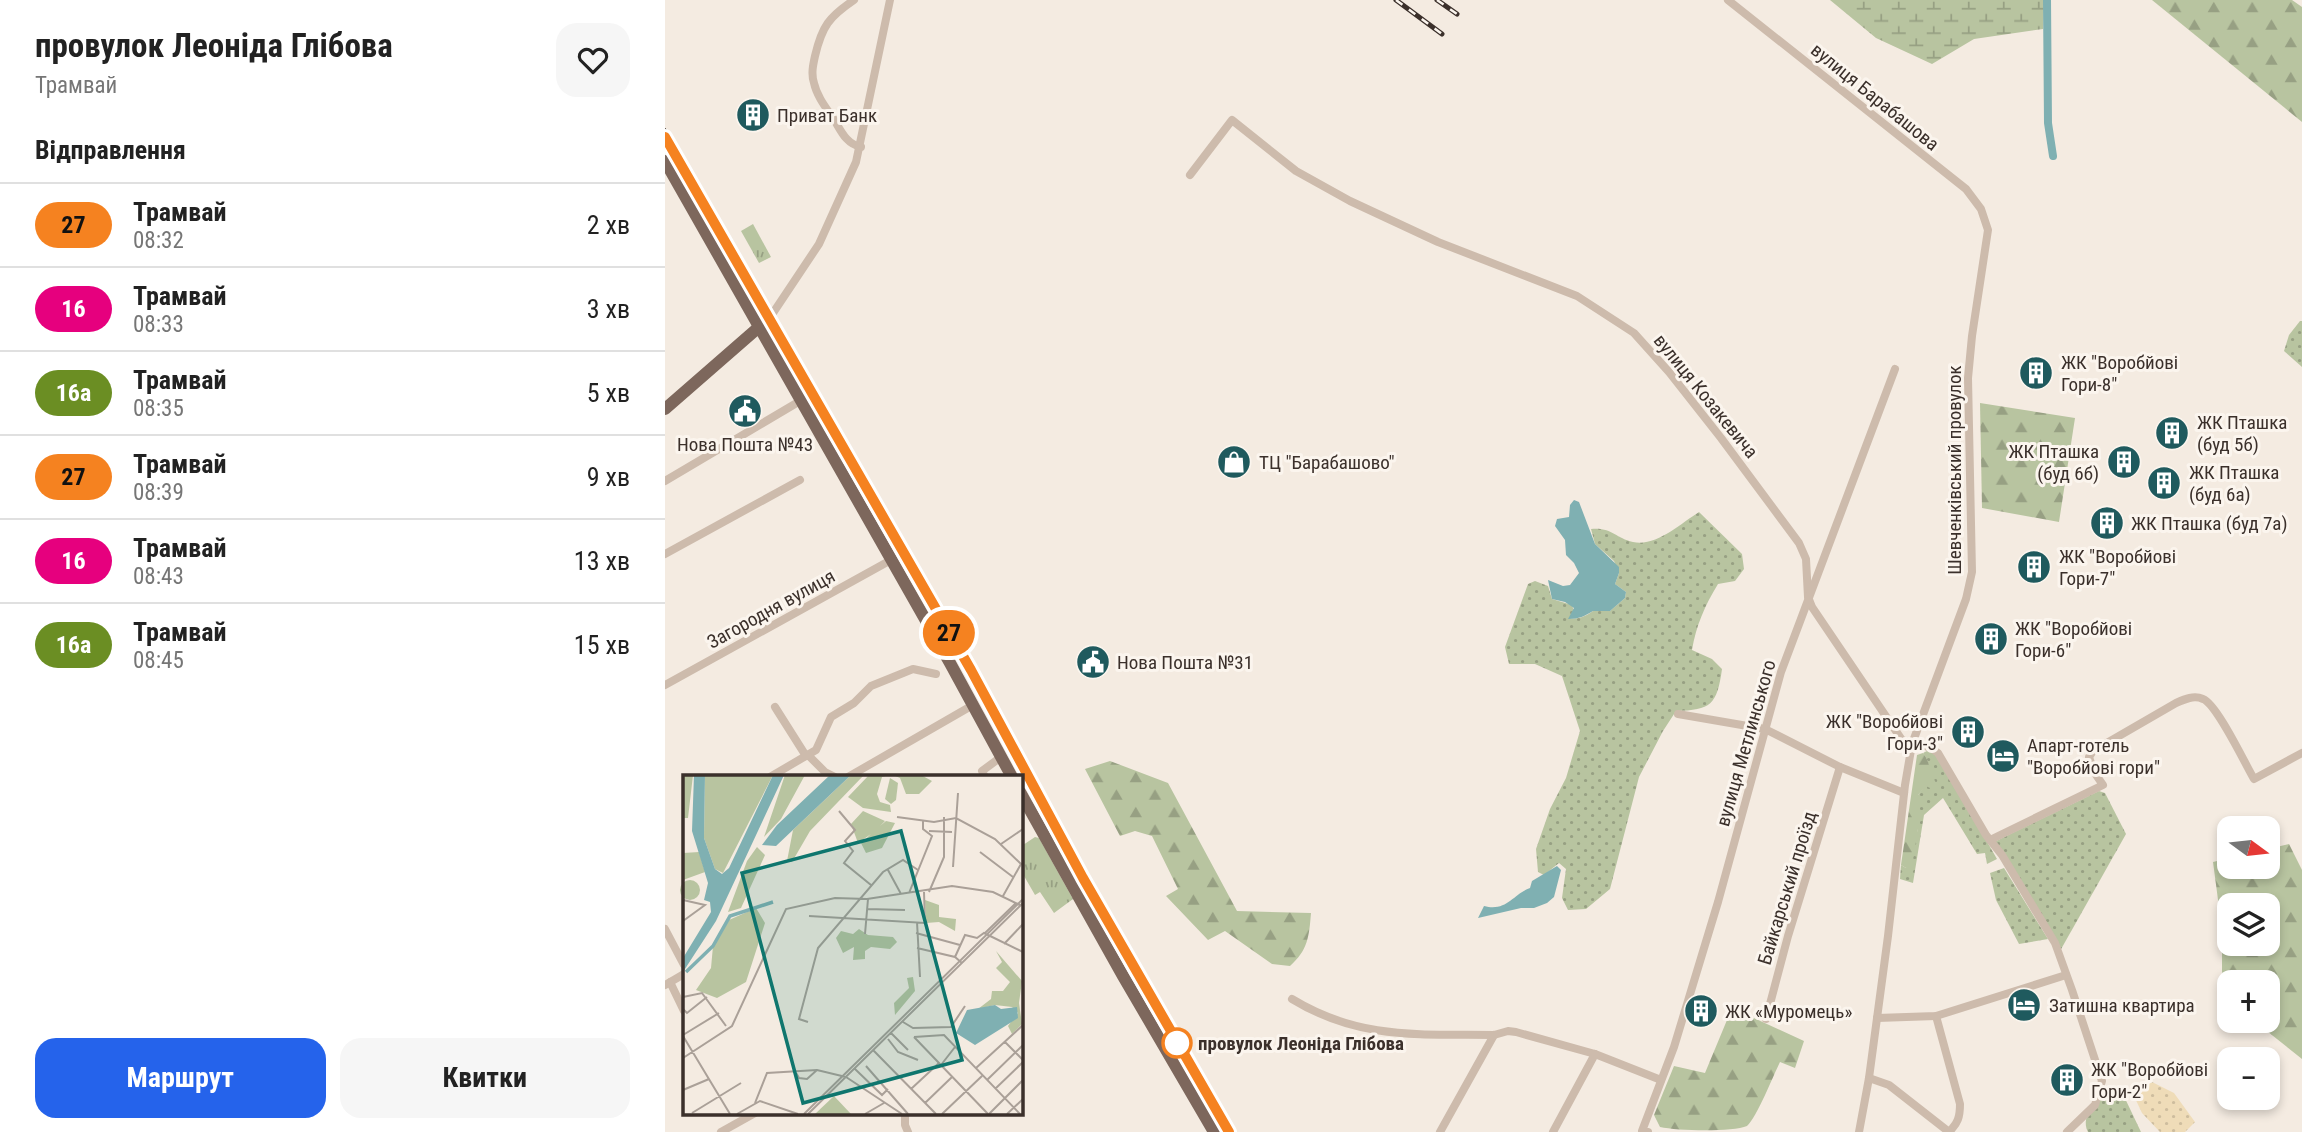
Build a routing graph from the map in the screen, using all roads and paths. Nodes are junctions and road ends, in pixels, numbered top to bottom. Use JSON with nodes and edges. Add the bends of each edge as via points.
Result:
{"nodes":[{"id":1,"x":855,"y":0,"type":"edge"},
{"id":2,"x":890,"y":0,"type":"edge"},
{"id":3,"x":1728,"y":0,"type":"edge"},
{"id":4,"x":861,"y":147,"type":"junction"},
{"id":5,"x":665,"y":162,"type":"edge"},
{"id":6,"x":1191,"y":175,"type":"dead end"},
{"id":7,"x":1988,"y":230,"type":"joint"},
{"id":8,"x":759,"y":327,"type":"junction"},
{"id":9,"x":1895,"y":369,"type":"dead end"},
{"id":10,"x":800,"y":401,"type":"junction"},
{"id":11,"x":665,"y":409,"type":"edge"},
{"id":12,"x":800,"y":480,"type":"dead end"},
{"id":13,"x":665,"y":481,"type":"edge"},
{"id":14,"x":665,"y":554,"type":"edge"},
{"id":15,"x":891,"y":560,"type":"junction"},
{"id":16,"x":1808,"y":597,"type":"junction"},
{"id":17,"x":936,"y":674,"type":"dead end"},
{"id":18,"x":665,"y":685,"type":"edge"},
{"id":19,"x":973,"y":705,"type":"junction"},
{"id":20,"x":775,"y":707,"type":"dead end"},
{"id":21,"x":1678,"y":714,"type":"dead end"},
{"id":22,"x":1765,"y":729,"type":"junction"},
{"id":23,"x":1912,"y":744,"type":"junction"},
{"id":24,"x":2302,"y":753,"type":"edge"},
{"id":25,"x":807,"y":756,"type":"junction"},
{"id":26,"x":1001,"y":757,"type":"junction"},
{"id":27,"x":1840,"y":767,"type":"junction"},
{"id":28,"x":774,"y":775,"type":"edge"},
{"id":29,"x":831,"y":775,"type":"edge"},
{"id":30,"x":851,"y":775,"type":"edge"},
{"id":31,"x":984,"y":775,"type":"edge"},
{"id":32,"x":1011,"y":775,"type":"edge"},
{"id":33,"x":1904,"y":793,"type":"junction"},
{"id":34,"x":1024,"y":806,"type":"edge"},
{"id":35,"x":1988,"y":838,"type":"junction"},
{"id":36,"x":665,"y":929,"type":"edge"},
{"id":37,"x":683,"y":963,"type":"edge"},
{"id":38,"x":2066,"y":975,"type":"junction"},
{"id":39,"x":668,"y":983,"type":"edge"},
{"id":40,"x":1292,"y":999,"type":"dead end"},
{"id":41,"x":683,"y":1009,"type":"edge"},
{"id":42,"x":1936,"y":1016,"type":"junction"},
{"id":43,"x":1766,"y":1018,"type":"dead end"},
{"id":44,"x":1877,"y":1018,"type":"junction"},
{"id":45,"x":1493,"y":1035,"type":"junction"},
{"id":46,"x":1595,"y":1054,"type":"junction"},
{"id":47,"x":1869,"y":1078,"type":"junction"},
{"id":48,"x":1661,"y":1080,"type":"junction"},
{"id":49,"x":753,"y":1114,"type":"edge"},
{"id":50,"x":905,"y":1114,"type":"edge"},
{"id":51,"x":1645,"y":1131,"type":"edge"},
{"id":52,"x":721,"y":1132,"type":"edge"},
{"id":53,"x":908,"y":1132,"type":"edge"},
{"id":54,"x":1214,"y":1132,"type":"edge"},
{"id":55,"x":1440,"y":1132,"type":"edge"},
{"id":56,"x":1553,"y":1132,"type":"edge"},
{"id":57,"x":1859,"y":1132,"type":"edge"},
{"id":58,"x":1949,"y":1132,"type":"edge"},
{"id":59,"x":2067,"y":1132,"type":"edge"}],
"edges":[{"from":1,"to":4,"type":"street","via":[[823,27],[812,75],[843,135],[851,145]]},
{"from":2,"to":4,"type":"street"},
{"from":3,"to":7,"type":"street","name":"вулиця Барабашова","via":[[1966,189],[1981,209]]},
{"from":4,"to":8,"type":"street","via":[[819,244]]},
{"from":5,"to":8,"type":"main road"},
{"from":6,"to":16,"type":"street","name":"вулиця Козакевича","via":[[1232,120],[1296,171],[1350,201],[1577,296],[1621,324],[1640,338],[1669,372],[1799,543],[1806,559]]},
{"from":7,"to":23,"type":"street","name":"Шевченківський провулок","via":[[1969,355],[1970,583]]},
{"from":8,"to":10,"type":"main road"},
{"from":8,"to":11,"type":"main road"},
{"from":9,"to":16,"type":"street","name":"вулиця Метлинського"},
{"from":10,"to":13,"type":"street"},
{"from":10,"to":15,"type":"main road"},
{"from":12,"to":14,"type":"street"},
{"from":15,"to":18,"type":"street","name":"Загородня вулиця"},
{"from":15,"to":19,"type":"main road"},
{"from":16,"to":22,"type":"street","name":"вулиця Метлинського"},
{"from":16,"to":23,"type":"street","name":"вулиця Козакевича","via":[[1902,740]]},
{"from":17,"to":25,"type":"street","via":[[913,669],[871,686],[831,718],[816,750]]},
{"from":19,"to":26,"type":"main road"},
{"from":19,"to":30,"type":"street"},
{"from":20,"to":25,"type":"street"},
{"from":21,"to":22,"type":"street"},
{"from":22,"to":27,"type":"street"},
{"from":22,"to":48,"type":"street","name":"вулиця Метлинського","via":[[1718,902]]},
{"from":23,"to":33,"type":"street","name":"Шевченківський провулок"},
{"from":23,"to":35,"type":"street","via":[[1927,745],[1938,753]]},
{"from":24,"to":35,"type":"street","via":[[2254,779],[2213,707],[2202,698],[2188,698],[2093,751],[2089,757],[2103,785]]},
{"from":25,"to":28,"type":"street"},
{"from":25,"to":29,"type":"street"},
{"from":26,"to":31,"type":"street","via":[[982,771]]},
{"from":26,"to":32,"type":"main road"},
{"from":27,"to":33,"type":"street"},
{"from":27,"to":43,"type":"street","name":"Байкарський проїзд"},
{"from":33,"to":44,"type":"street","name":"Шевченківський провулок"},
{"from":34,"to":54,"type":"main road"},
{"from":35,"to":38,"type":"street","via":[[2055,943]]},
{"from":36,"to":37,"type":"street"},
{"from":38,"to":42,"type":"street"},
{"from":38,"to":59,"type":"street","via":[[2102,1081],[2095,1105]]},
{"from":39,"to":41,"type":"street"},
{"from":40,"to":45,"type":"street","via":[[1365,1030]]},
{"from":42,"to":44,"type":"street"},
{"from":42,"to":58,"type":"street","via":[[1960,1104],[1957,1124]]},
{"from":44,"to":47,"type":"street","name":"Шевченківський провулок"},
{"from":45,"to":46,"type":"street","via":[[1516,1032]]},
{"from":45,"to":55,"type":"street"},
{"from":46,"to":48,"type":"street"},
{"from":46,"to":56,"type":"street"},
{"from":47,"to":57,"type":"street","name":"Шевченківський провулок"},
{"from":47,"to":58,"type":"street","via":[[1889,1085]]},
{"from":48,"to":51,"type":"street","name":"вулиця Метлинського"},
{"from":49,"to":52,"type":"street"},
{"from":50,"to":53,"type":"street"}]}
